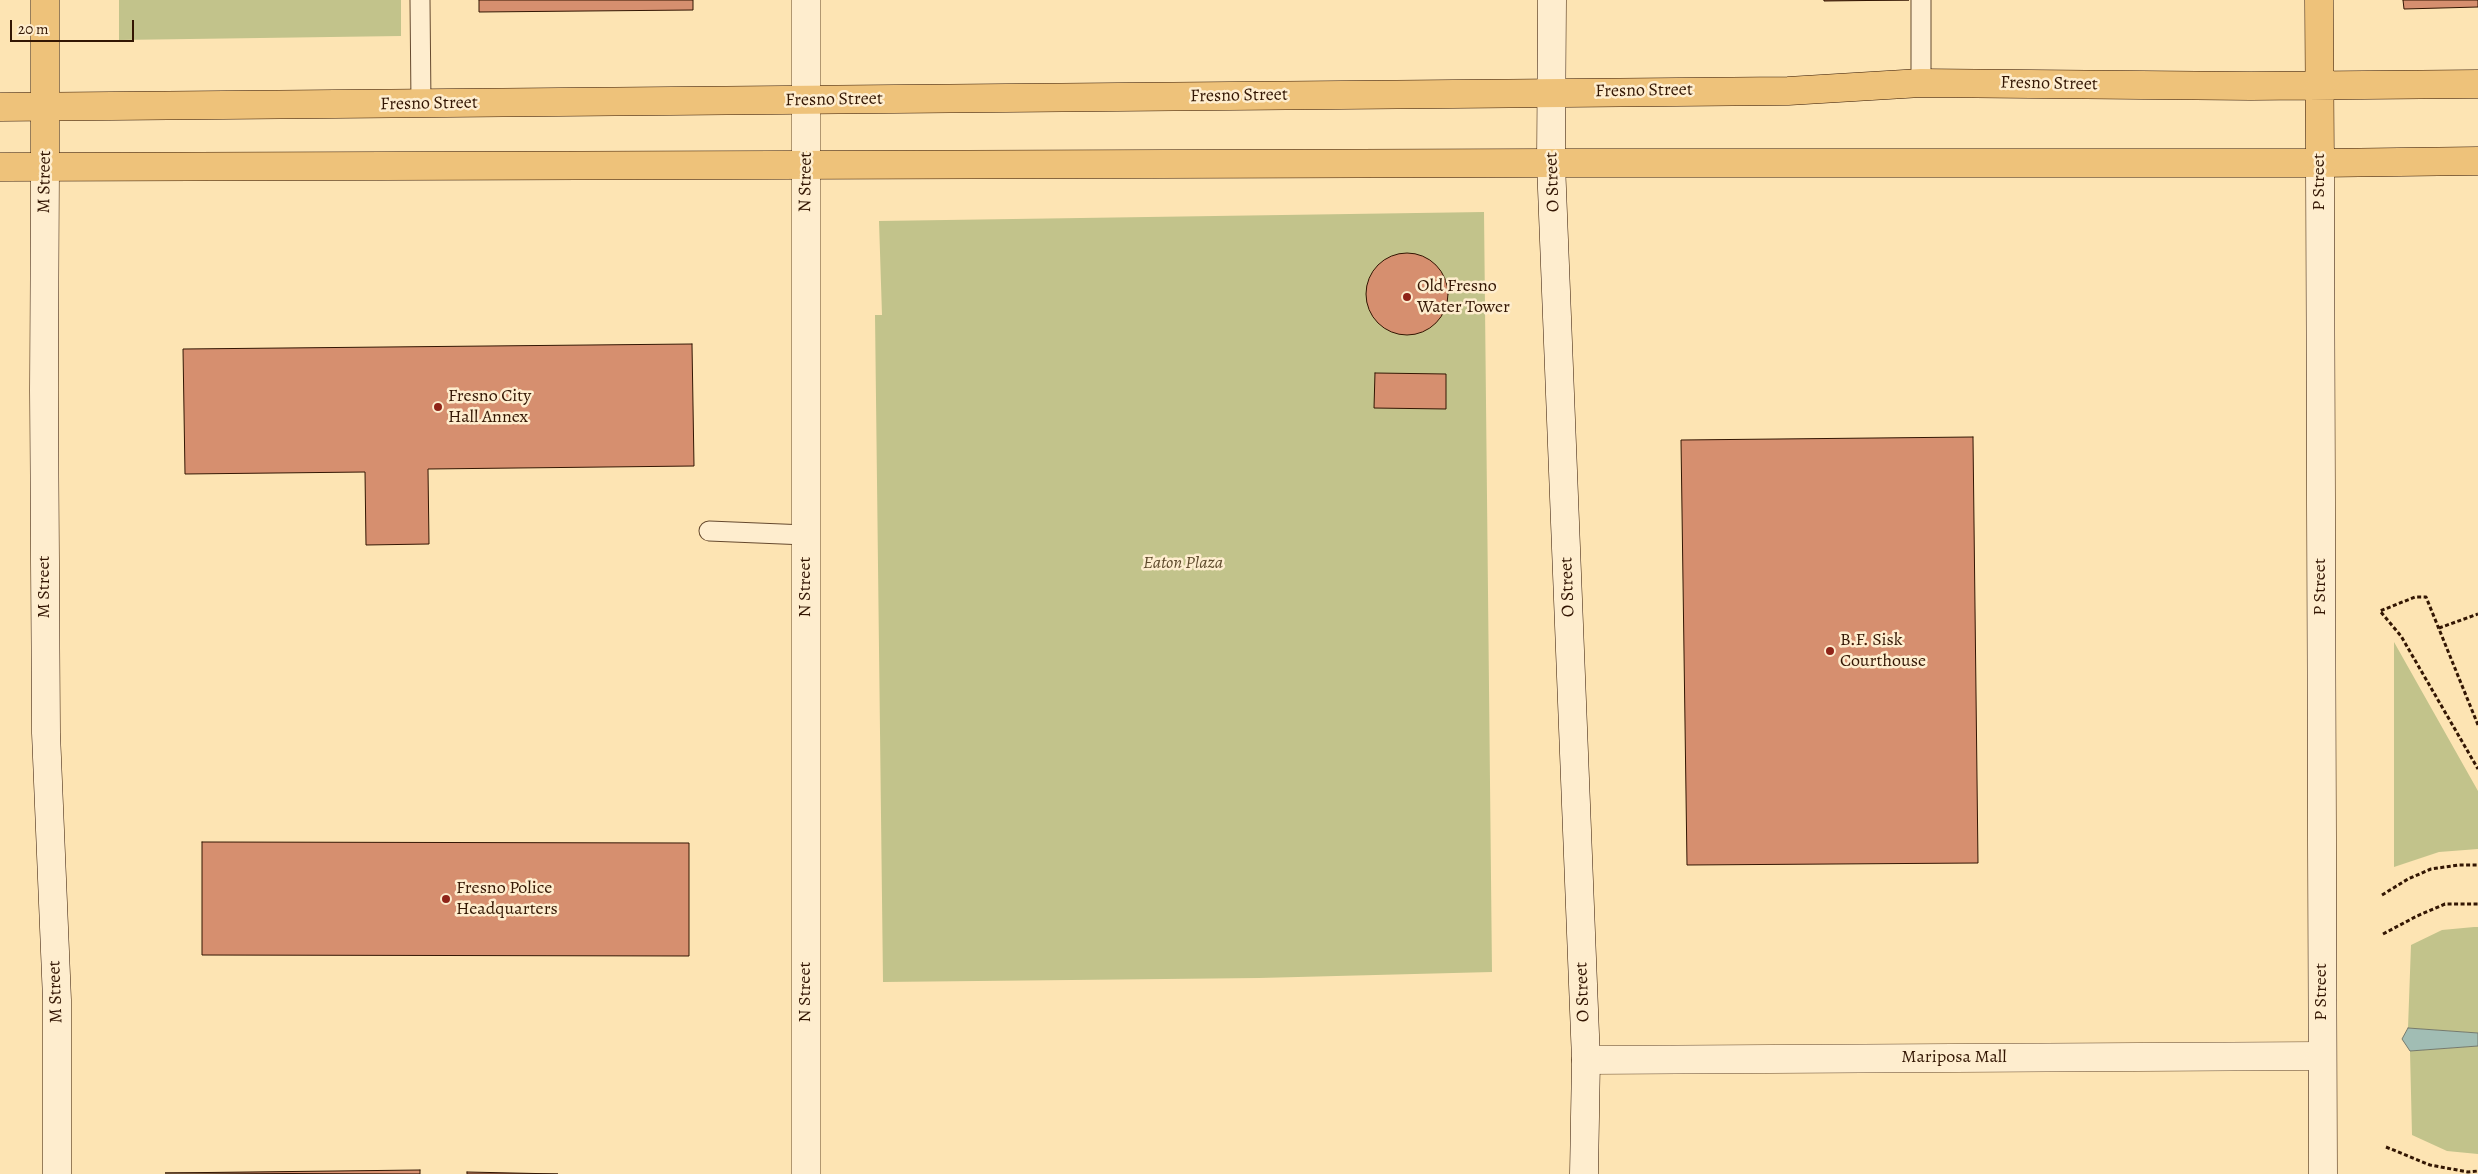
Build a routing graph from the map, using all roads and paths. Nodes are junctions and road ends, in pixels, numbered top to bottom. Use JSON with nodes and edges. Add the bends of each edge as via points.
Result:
{"nodes":[{"id":1,"x":45,"y":0,"type":"edge"},
{"id":2,"x":420,"y":0,"type":"edge"},
{"id":3,"x":806,"y":0,"type":"edge"},
{"id":4,"x":1552,"y":0,"type":"edge"},
{"id":5,"x":1921,"y":0,"type":"edge"},
{"id":6,"x":2319,"y":0,"type":"edge"},
{"id":7,"x":1921,"y":83,"type":"junction"},
{"id":8,"x":2478,"y":84,"type":"edge"},
{"id":9,"x":2319,"y":86,"type":"junction"},
{"id":10,"x":1550,"y":93,"type":"junction"},
{"id":11,"x":807,"y":100,"type":"junction"},
{"id":12,"x":421,"y":104,"type":"junction"},
{"id":13,"x":0,"y":107,"type":"edge"},
{"id":14,"x":46,"y":107,"type":"junction"},
{"id":15,"x":2478,"y":161,"type":"edge"},
{"id":16,"x":1551,"y":163,"type":"junction"},
{"id":17,"x":2320,"y":163,"type":"junction"},
{"id":18,"x":806,"y":166,"type":"junction"},
{"id":19,"x":0,"y":167,"type":"edge"},
{"id":20,"x":45,"y":167,"type":"junction"},
{"id":21,"x":710,"y":531,"type":"dead end"},
{"id":22,"x":806,"y":535,"type":"junction"},
{"id":23,"x":2478,"y":614,"type":"edge"},
{"id":24,"x":2439,"y":628,"type":"junction"},
{"id":25,"x":2478,"y":725,"type":"edge"},
{"id":26,"x":2478,"y":769,"type":"edge"},
{"id":27,"x":2478,"y":866,"type":"edge"},
{"id":28,"x":2382,"y":895,"type":"dead end"},
{"id":29,"x":2478,"y":904,"type":"edge"},
{"id":30,"x":2383,"y":934,"type":"dead end"},
{"id":31,"x":2322,"y":1056,"type":"junction"},
{"id":32,"x":1586,"y":1060,"type":"junction"},
{"id":33,"x":2386,"y":1147,"type":"dead end"},
{"id":34,"x":2478,"y":1171,"type":"edge"},
{"id":35,"x":57,"y":1174,"type":"edge"},
{"id":36,"x":806,"y":1174,"type":"edge"},
{"id":37,"x":1584,"y":1174,"type":"edge"},
{"id":38,"x":2322,"y":1174,"type":"edge"}],
"edges":[{"from":1,"to":14,"type":"main road","name":"M Street"},
{"from":2,"to":12,"type":"lane"},
{"from":3,"to":11,"type":"main road","name":"N Street"},
{"from":4,"to":10,"type":"main road","name":"O Street"},
{"from":5,"to":7,"type":"lane"},
{"from":6,"to":9,"type":"main road","name":"P Street"},
{"from":7,"to":9,"type":"main road","name":"Fresno Street"},
{"from":7,"to":10,"type":"main road","name":"Fresno Street","via":[[1788,91]]},
{"from":8,"to":9,"type":"main road","name":"Fresno Street"},
{"from":9,"to":17,"type":"main road","name":"P Street"},
{"from":10,"to":11,"type":"main road","name":"Fresno Street"},
{"from":10,"to":16,"type":"main road","name":"O Street"},
{"from":11,"to":12,"type":"main road","name":"Fresno Street"},
{"from":11,"to":18,"type":"main road","name":"N Street"},
{"from":12,"to":14,"type":"main road","name":"Fresno Street"},
{"from":13,"to":14,"type":"main road","name":"Fresno Street"},
{"from":14,"to":20,"type":"main road","name":"M Street"},
{"from":15,"to":17,"type":"main road"},
{"from":16,"to":17,"type":"main road"},
{"from":16,"to":18,"type":"main road"},
{"from":16,"to":32,"type":"main road","name":"O Street"},
{"from":17,"to":31,"type":"main road","name":"P Street"},
{"from":18,"to":20,"type":"main road"},
{"from":18,"to":22,"type":"main road","name":"N Street"},
{"from":19,"to":20,"type":"main road"},
{"from":20,"to":35,"type":"main road","name":"M Street","via":[[46,723],[56,1000]]},
{"from":21,"to":22,"type":"lane"},
{"from":22,"to":36,"type":"main road","name":"N Street"},
{"from":23,"to":24,"type":"path"},
{"from":24,"to":25,"type":"path"},
{"from":24,"to":26,"type":"path","via":[[2426,597],[2415,597],[2380,611],[2401,636]]},
{"from":27,"to":28,"type":"path","via":[[2431,869]]},
{"from":29,"to":30,"type":"path","via":[[2445,904]]},
{"from":31,"to":32,"type":"main road","name":"Mariposa Mall"},
{"from":31,"to":38,"type":"main road","name":"P Street"},
{"from":32,"to":37,"type":"main road","name":"O Street"},
{"from":33,"to":34,"type":"path","via":[[2430,1165]]}]}
